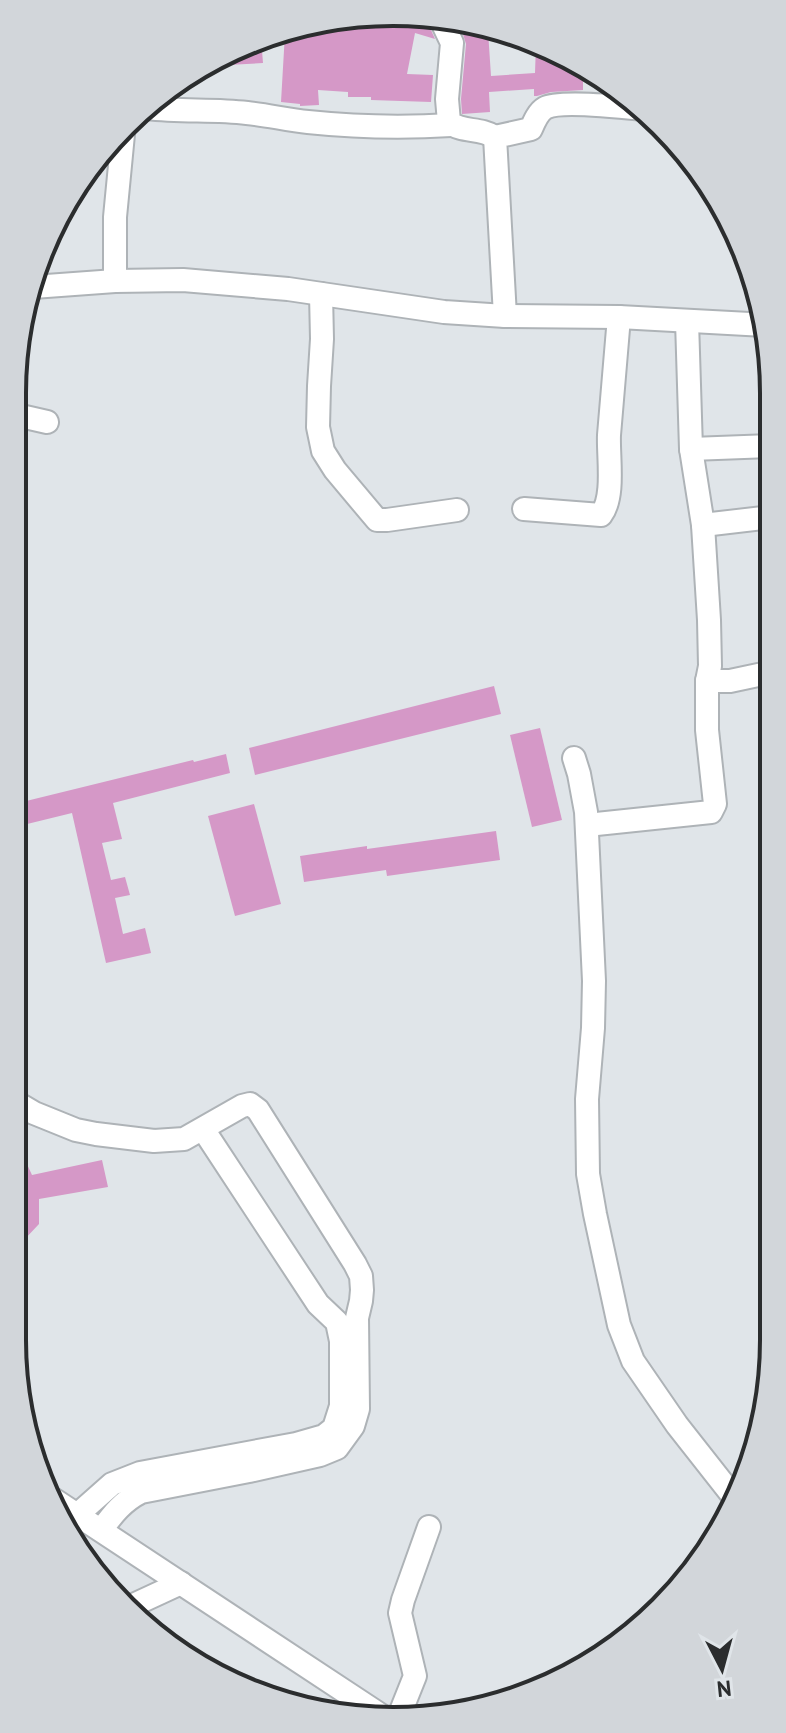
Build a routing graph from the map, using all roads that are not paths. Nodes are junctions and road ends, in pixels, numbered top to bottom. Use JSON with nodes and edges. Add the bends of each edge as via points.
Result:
{"nodes":[{"id":1,"x":446,"y":30,"type":"edge"},
{"id":2,"x":623,"y":108,"type":"edge"},
{"id":3,"x":160,"y":110,"type":"edge"},
{"id":4,"x":451,"y":125,"type":"junction"},
{"id":5,"x":495,"y":137,"type":"junction"},
{"id":6,"x":122,"y":145,"type":"edge"},
{"id":7,"x":115,"y":281,"type":"junction"},
{"id":8,"x":42,"y":286,"type":"edge"},
{"id":9,"x":321,"y":294,"type":"junction"},
{"id":10,"x":505,"y":316,"type":"junction"},
{"id":11,"x":619,"y":317,"type":"junction"},
{"id":12,"x":687,"y":321,"type":"junction"},
{"id":13,"x":754,"y":324,"type":"edge"},
{"id":14,"x":26,"y":417,"type":"edge"},
{"id":15,"x":47,"y":422,"type":"dead end"},
{"id":16,"x":760,"y":446,"type":"edge"},
{"id":17,"x":691,"y":449,"type":"junction"},
{"id":18,"x":524,"y":509,"type":"dead end"},
{"id":19,"x":457,"y":510,"type":"dead end"},
{"id":20,"x":760,"y":518,"type":"edge"},
{"id":21,"x":703,"y":525,"type":"junction"},
{"id":22,"x":760,"y":675,"type":"edge"},
{"id":23,"x":707,"y":681,"type":"junction"},
{"id":24,"x":574,"y":758,"type":"dead end"},
{"id":25,"x":587,"y":825,"type":"junction"},
{"id":26,"x":26,"y":1108,"type":"edge"},
{"id":27,"x":203,"y":1129,"type":"junction"},
{"id":28,"x":728,"y":1489,"type":"edge"},
{"id":29,"x":67,"y":1508,"type":"edge"},
{"id":30,"x":77,"y":1515,"type":"junction"},
{"id":31,"x":429,"y":1527,"type":"dead end"},
{"id":32,"x":101,"y":1530,"type":"junction"},
{"id":33,"x":181,"y":1583,"type":"junction"},
{"id":34,"x":137,"y":1603,"type":"edge"},
{"id":35,"x":367,"y":1706,"type":"edge"},
{"id":36,"x":403,"y":1707,"type":"edge"}],
"edges":[{"from":1,"to":4,"type":"street","via":[[452,43],[447,99]]},
{"from":2,"to":5,"type":"street","via":[[546,107],[531,129]]},
{"from":3,"to":4,"type":"street","via":[[244,112],[333,124]]},
{"from":4,"to":5,"type":"street"},
{"from":5,"to":10,"type":"street"},
{"from":6,"to":7,"type":"street"},
{"from":7,"to":8,"type":"street"},
{"from":7,"to":9,"type":"street","via":[[183,280]]},
{"from":9,"to":10,"type":"street"},
{"from":9,"to":19,"type":"street","via":[[318,427],[323,451],[377,520]]},
{"from":10,"to":11,"type":"street"},
{"from":11,"to":12,"type":"street"},
{"from":11,"to":18,"type":"street","via":[[606,508],[601,515]]},
{"from":12,"to":13,"type":"street"},
{"from":12,"to":17,"type":"street"},
{"from":14,"to":15,"type":"street"},
{"from":16,"to":17,"type":"street"},
{"from":17,"to":21,"type":"street"},
{"from":20,"to":21,"type":"street"},
{"from":21,"to":23,"type":"street"},
{"from":22,"to":23,"type":"street"},
{"from":23,"to":25,"type":"street","via":[[715,804],[711,812]]},
{"from":24,"to":25,"type":"street"},
{"from":25,"to":28,"type":"street","via":[[594,981],[588,1174],[619,1325],[633,1361]]},
{"from":26,"to":27,"type":"street","via":[[76,1130],[154,1141],[184,1139]]},
{"from":27,"to":30,"type":"street","via":[[318,1304],[337,1322],[341,1406],[334,1428],[296,1444],[140,1473],[112,1484]]},
{"from":27,"to":32,"type":"street","via":[[242,1106],[258,1110],[361,1276],[358,1409],[337,1448],[141,1492],[117,1508]]},
{"from":29,"to":30,"type":"street"},
{"from":30,"to":32,"type":"street"},
{"from":31,"to":36,"type":"street","via":[[400,1613],[415,1676]]},
{"from":32,"to":33,"type":"street"},
{"from":33,"to":34,"type":"street"},
{"from":33,"to":35,"type":"street"}]}
